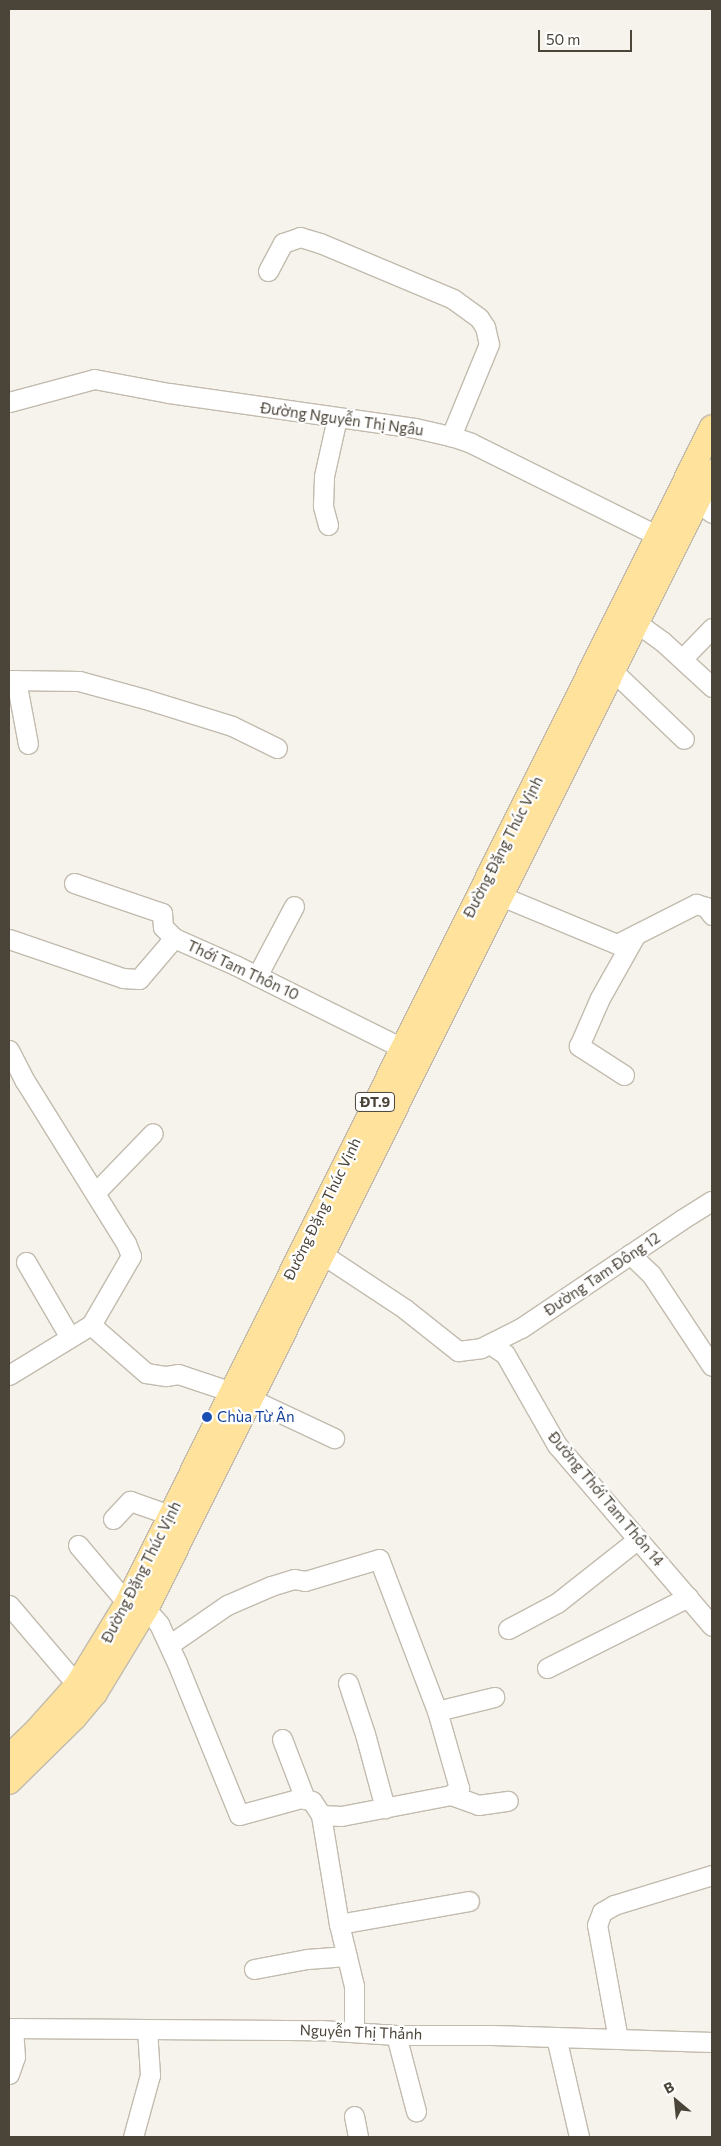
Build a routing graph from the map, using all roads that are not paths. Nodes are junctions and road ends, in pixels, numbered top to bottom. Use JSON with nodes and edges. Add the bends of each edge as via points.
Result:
{"nodes":[{"id":1,"x":268,"y":271,"type":"dead end"},
{"id":2,"x":9,"y":402,"type":"edge"},
{"id":3,"x":337,"y":418,"type":"junction"},
{"id":4,"x":712,"y":427,"type":"edge"},
{"id":5,"x":451,"y":436,"type":"junction"},
{"id":6,"x":712,"y":472,"type":"edge"},
{"id":7,"x":705,"y":507,"type":"edge"},
{"id":8,"x":328,"y":524,"type":"dead end"},
{"id":9,"x":667,"y":541,"type":"junction"},
{"id":10,"x":636,"y":623,"type":"junction"},
{"id":11,"x":712,"y":628,"type":"edge"},
{"id":12,"x":682,"y":659,"type":"junction"},
{"id":13,"x":613,"y":671,"type":"junction"},
{"id":14,"x":13,"y":680,"type":"edge"},
{"id":15,"x":712,"y":687,"type":"edge"},
{"id":16,"x":684,"y":739,"type":"dead end"},
{"id":17,"x":28,"y":744,"type":"dead end"},
{"id":18,"x":277,"y":748,"type":"dead end"},
{"id":19,"x":74,"y":883,"type":"dead end"},
{"id":20,"x":501,"y":896,"type":"junction"},
{"id":21,"x":704,"y":900,"type":"edge"},
{"id":22,"x":294,"y":906,"type":"dead end"},
{"id":23,"x":712,"y":915,"type":"edge"},
{"id":24,"x":636,"y":934,"type":"junction"},
{"id":25,"x":174,"y":938,"type":"junction"},
{"id":26,"x":9,"y":939,"type":"edge"},
{"id":27,"x":257,"y":976,"type":"junction"},
{"id":28,"x":402,"y":1048,"type":"junction"},
{"id":29,"x":9,"y":1050,"type":"edge"},
{"id":30,"x":624,"y":1075,"type":"dead end"},
{"id":31,"x":153,"y":1133,"type":"dead end"},
{"id":32,"x":95,"y":1193,"type":"junction"},
{"id":33,"x":712,"y":1202,"type":"edge"},
{"id":34,"x":322,"y":1254,"type":"junction"},
{"id":35,"x":630,"y":1254,"type":"junction"},
{"id":36,"x":26,"y":1262,"type":"dead end"},
{"id":37,"x":91,"y":1324,"type":"junction"},
{"id":38,"x":69,"y":1336,"type":"junction"},
{"id":39,"x":490,"y":1344,"type":"junction"},
{"id":40,"x":712,"y":1366,"type":"edge"},
{"id":41,"x":9,"y":1375,"type":"edge"},
{"id":42,"x":241,"y":1395,"type":"junction"},
{"id":43,"x":334,"y":1438,"type":"dead end"},
{"id":44,"x":170,"y":1515,"type":"junction"},
{"id":45,"x":113,"y":1519,"type":"dead end"},
{"id":46,"x":638,"y":1538,"type":"junction"},
{"id":47,"x":78,"y":1545,"type":"dead end"},
{"id":48,"x":688,"y":1597,"type":"junction"},
{"id":49,"x":9,"y":1605,"type":"edge"},
{"id":50,"x":137,"y":1606,"type":"junction"},
{"id":51,"x":712,"y":1626,"type":"edge"},
{"id":52,"x":508,"y":1629,"type":"dead end"},
{"id":53,"x":169,"y":1645,"type":"junction"},
{"id":54,"x":546,"y":1668,"type":"dead end"},
{"id":55,"x":348,"y":1683,"type":"dead end"},
{"id":56,"x":77,"y":1686,"type":"junction"},
{"id":57,"x":494,"y":1697,"type":"dead end"},
{"id":58,"x":437,"y":1711,"type":"junction"},
{"id":59,"x":282,"y":1738,"type":"dead end"},
{"id":60,"x":9,"y":1757,"type":"edge"},
{"id":61,"x":9,"y":1782,"type":"edge"},
{"id":62,"x":450,"y":1796,"type":"junction"},
{"id":63,"x":305,"y":1799,"type":"junction"},
{"id":64,"x":508,"y":1801,"type":"dead end"},
{"id":65,"x":385,"y":1808,"type":"junction"},
{"id":66,"x":321,"y":1815,"type":"junction"},
{"id":67,"x":712,"y":1875,"type":"edge"},
{"id":68,"x":469,"y":1901,"type":"dead end"},
{"id":69,"x":338,"y":1924,"type":"junction"},
{"id":70,"x":347,"y":1956,"type":"junction"},
{"id":71,"x":254,"y":1969,"type":"dead end"},
{"id":72,"x":11,"y":2028,"type":"edge"},
{"id":73,"x":147,"y":2029,"type":"junction"},
{"id":74,"x":354,"y":2031,"type":"junction"},
{"id":75,"x":396,"y":2035,"type":"junction"},
{"id":76,"x":556,"y":2037,"type":"junction"},
{"id":77,"x":618,"y":2039,"type":"junction"},
{"id":78,"x":712,"y":2042,"type":"edge"},
{"id":79,"x":9,"y":2074,"type":"edge"},
{"id":80,"x":416,"y":2111,"type":"dead end"},
{"id":81,"x":354,"y":2116,"type":"dead end"},
{"id":82,"x":133,"y":2137,"type":"edge"},
{"id":83,"x":358,"y":2137,"type":"edge"},
{"id":84,"x":579,"y":2137,"type":"edge"}],
"edges":[{"from":1,"to":5,"type":"street","via":[[283,243],[300,237],[453,299],[479,318],[486,326],[488,344]]},
{"from":2,"to":3,"type":"street","name":"Đường Nguyễn Thị Ngâu","via":[[94,379]]},
{"from":3,"to":5,"type":"street","name":"Đường Nguyễn Thị Ngâu"},
{"from":3,"to":8,"type":"street","via":[[324,476],[323,506]]},
{"from":4,"to":9,"type":"main road","name":"Đường Đặng Thúc Vịnh","number":"ĐT.9"},
{"from":5,"to":9,"type":"street","name":"Đường Nguyễn Thị Ngâu"},
{"from":6,"to":7,"type":"main road","name":"Đường Đặng Thúc Vịnh","number":"ĐT.9"},
{"from":7,"to":9,"type":"main road","name":"Đường Đặng Thúc Vịnh","number":"ĐT.9"},
{"from":9,"to":10,"type":"main road","name":"Đường Đặng Thúc Vịnh","number":"ĐT.9"},
{"from":9,"to":28,"type":"main road","name":"Đường Đặng Thúc Vịnh","number":"ĐT.9"},
{"from":10,"to":12,"type":"street"},
{"from":10,"to":13,"type":"main road","name":"Đường Đặng Thúc Vịnh","number":"ĐT.9"},
{"from":11,"to":12,"type":"street"},
{"from":12,"to":15,"type":"street"},
{"from":13,"to":16,"type":"street"},
{"from":13,"to":20,"type":"main road","name":"Đường Đặng Thúc Vịnh","number":"ĐT.9"},
{"from":14,"to":17,"type":"street"},
{"from":14,"to":18,"type":"street","via":[[87,683],[232,726]]},
{"from":19,"to":25,"type":"street","via":[[162,913],[163,927]]},
{"from":20,"to":24,"type":"street","via":[[617,944]]},
{"from":20,"to":34,"type":"main road","name":"Đường Đặng Thúc Vịnh","number":"ĐT.9"},
{"from":21,"to":23,"type":"street"},
{"from":21,"to":24,"type":"street"},
{"from":22,"to":27,"type":"street"},
{"from":24,"to":30,"type":"street","via":[[600,998],[579,1046]]},
{"from":25,"to":26,"type":"street","name":"Thới Tam Thôn 10","via":[[139,979],[123,978]]},
{"from":25,"to":27,"type":"street","name":"Thới Tam Thôn 10"},
{"from":27,"to":28,"type":"street","name":"Thới Tam Thôn 10"},
{"from":28,"to":42,"type":"main road","name":"Đường Đặng Thúc Vịnh","number":"ĐT.9"},
{"from":29,"to":32,"type":"street"},
{"from":31,"to":32,"type":"street"},
{"from":32,"to":37,"type":"street","via":[[131,1256]]},
{"from":33,"to":35,"type":"street","name":"Đường Tam Đông 12"},
{"from":34,"to":39,"type":"street","name":"Đường Tam Đông 12","via":[[405,1309],[458,1351]]},
{"from":34,"to":42,"type":"main road","name":"Đường Đặng Thúc Vịnh","number":"ĐT.9"},
{"from":35,"to":39,"type":"street","name":"Đường Tam Đông 12","via":[[522,1328]]},
{"from":35,"to":40,"type":"street","via":[[650,1274]]},
{"from":36,"to":38,"type":"street"},
{"from":37,"to":38,"type":"street"},
{"from":37,"to":42,"type":"street","via":[[146,1373],[178,1374]]},
{"from":38,"to":41,"type":"street"},
{"from":39,"to":46,"type":"street","name":"Đường Thới Tam Thôn 14","via":[[505,1354],[557,1445]]},
{"from":42,"to":43,"type":"street"},
{"from":42,"to":44,"type":"main road","name":"Đường Đặng Thúc Vịnh","number":"ĐT.9"},
{"from":42,"to":50,"type":"main road","name":"Đường Đặng Thúc Vịnh","number":"ĐT.9"},
{"from":44,"to":45,"type":"street","via":[[130,1501]]},
{"from":44,"to":50,"type":"main road","name":"Đường Đặng Thúc Vịnh","number":"ĐT.9"},
{"from":46,"to":48,"type":"street","name":"Đường Thới Tam Thôn 14"},
{"from":46,"to":52,"type":"street","via":[[557,1603]]},
{"from":47,"to":50,"type":"street"},
{"from":48,"to":51,"type":"street","name":"Đường Thới Tam Thôn 14"},
{"from":48,"to":54,"type":"street"},
{"from":49,"to":56,"type":"street"},
{"from":50,"to":53,"type":"street","via":[[159,1624]]},
{"from":50,"to":56,"type":"main road","name":"Đường Đặng Thúc Vịnh","number":"ĐT.9"},
{"from":50,"to":61,"type":"main road","name":"Đường Đặng Thúc Vịnh","number":"ĐT.9","via":[[95,1693]]},
{"from":53,"to":58,"type":"street","via":[[227,1605],[271,1586],[380,1559]]},
{"from":53,"to":63,"type":"street","via":[[240,1815]]},
{"from":55,"to":65,"type":"street"},
{"from":56,"to":60,"type":"main road","name":"Đường Đặng Thúc Vịnh","number":"ĐT.9"},
{"from":57,"to":58,"type":"street"},
{"from":58,"to":62,"type":"street","via":[[459,1788]]},
{"from":59,"to":63,"type":"street"},
{"from":62,"to":64,"type":"street","via":[[478,1805]]},
{"from":62,"to":65,"type":"street"},
{"from":63,"to":66,"type":"street","via":[[312,1801]]},
{"from":65,"to":66,"type":"street","via":[[341,1816]]},
{"from":66,"to":69,"type":"street"},
{"from":67,"to":77,"type":"street","via":[[614,1905],[602,1912],[597,1925]]},
{"from":68,"to":69,"type":"street"},
{"from":69,"to":70,"type":"street"},
{"from":70,"to":71,"type":"street","via":[[307,1959]]},
{"from":70,"to":74,"type":"street","via":[[354,1986]]},
{"from":72,"to":73,"type":"street","name":"Nguyễn Thị Thảnh"},
{"from":72,"to":79,"type":"street","via":[[15,2057]]},
{"from":73,"to":74,"type":"street","name":"Nguyễn Thị Thảnh"},
{"from":73,"to":82,"type":"street","via":[[150,2075]]},
{"from":74,"to":75,"type":"street","name":"Nguyễn Thị Thảnh"},
{"from":75,"to":76,"type":"street","name":"Nguyễn Thị Thảnh"},
{"from":75,"to":80,"type":"street"},
{"from":76,"to":77,"type":"street","name":"Nguyễn Thị Thảnh"},
{"from":76,"to":84,"type":"street"},
{"from":77,"to":78,"type":"street","name":"Nguyễn Thị Thảnh"},
{"from":81,"to":83,"type":"street"}]}
